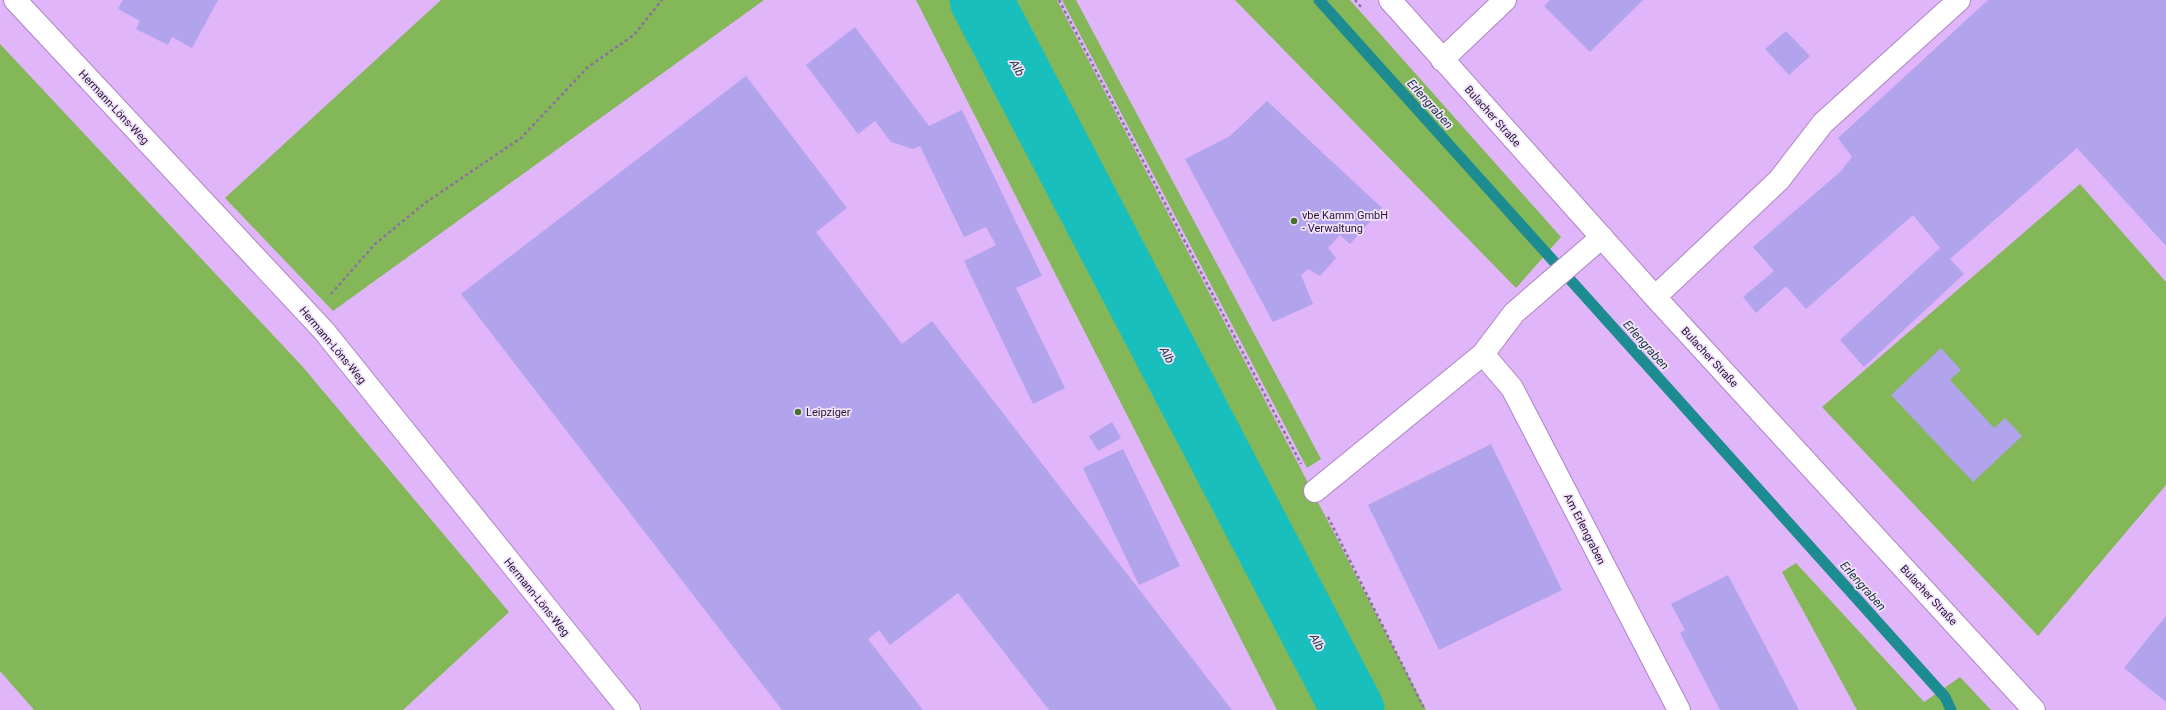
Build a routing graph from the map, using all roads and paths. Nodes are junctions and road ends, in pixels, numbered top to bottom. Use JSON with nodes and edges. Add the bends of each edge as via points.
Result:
{"nodes":[{"id":1,"x":15,"y":0,"type":"edge"},
{"id":2,"x":662,"y":0,"type":"edge"},
{"id":3,"x":1059,"y":0,"type":"edge"},
{"id":4,"x":1390,"y":0,"type":"edge"},
{"id":5,"x":1505,"y":0,"type":"edge"},
{"id":6,"x":1958,"y":0,"type":"edge"},
{"id":7,"x":1442,"y":60,"type":"junction"},
{"id":8,"x":1602,"y":237,"type":"junction"},
{"id":9,"x":1655,"y":297,"type":"junction"},
{"id":10,"x":311,"y":317,"type":"junction"},
{"id":11,"x":1483,"y":354,"type":"junction"},
{"id":12,"x":1315,"y":491,"type":"junction"},
{"id":13,"x":629,"y":710,"type":"edge"},
{"id":14,"x":1425,"y":710,"type":"edge"},
{"id":15,"x":1680,"y":710,"type":"edge"},
{"id":16,"x":2034,"y":710,"type":"edge"}],
"edges":[{"from":1,"to":10,"type":"street","name":"Hermann-Löns-Weg"},
{"from":2,"to":10,"type":"path","via":[[634,35],[588,67],[521,138],[425,203],[375,244]]},
{"from":3,"to":12,"type":"path"},
{"from":4,"to":7,"type":"street","name":"Bulacher Straße"},
{"from":5,"to":7,"type":"street"},
{"from":6,"to":9,"type":"street","via":[[1823,123],[1779,180]]},
{"from":7,"to":8,"type":"street","name":"Bulacher Straße"},
{"from":8,"to":9,"type":"street","name":"Bulacher Straße"},
{"from":8,"to":11,"type":"street","via":[[1514,313]]},
{"from":9,"to":16,"type":"street","name":"Bulacher Straße"},
{"from":10,"to":13,"type":"street","name":"Hermann-Löns-Weg"},
{"from":11,"to":12,"type":"street"},
{"from":11,"to":15,"type":"street","name":"Am Erlengraben","via":[[1512,388]]},
{"from":12,"to":14,"type":"path"}]}
